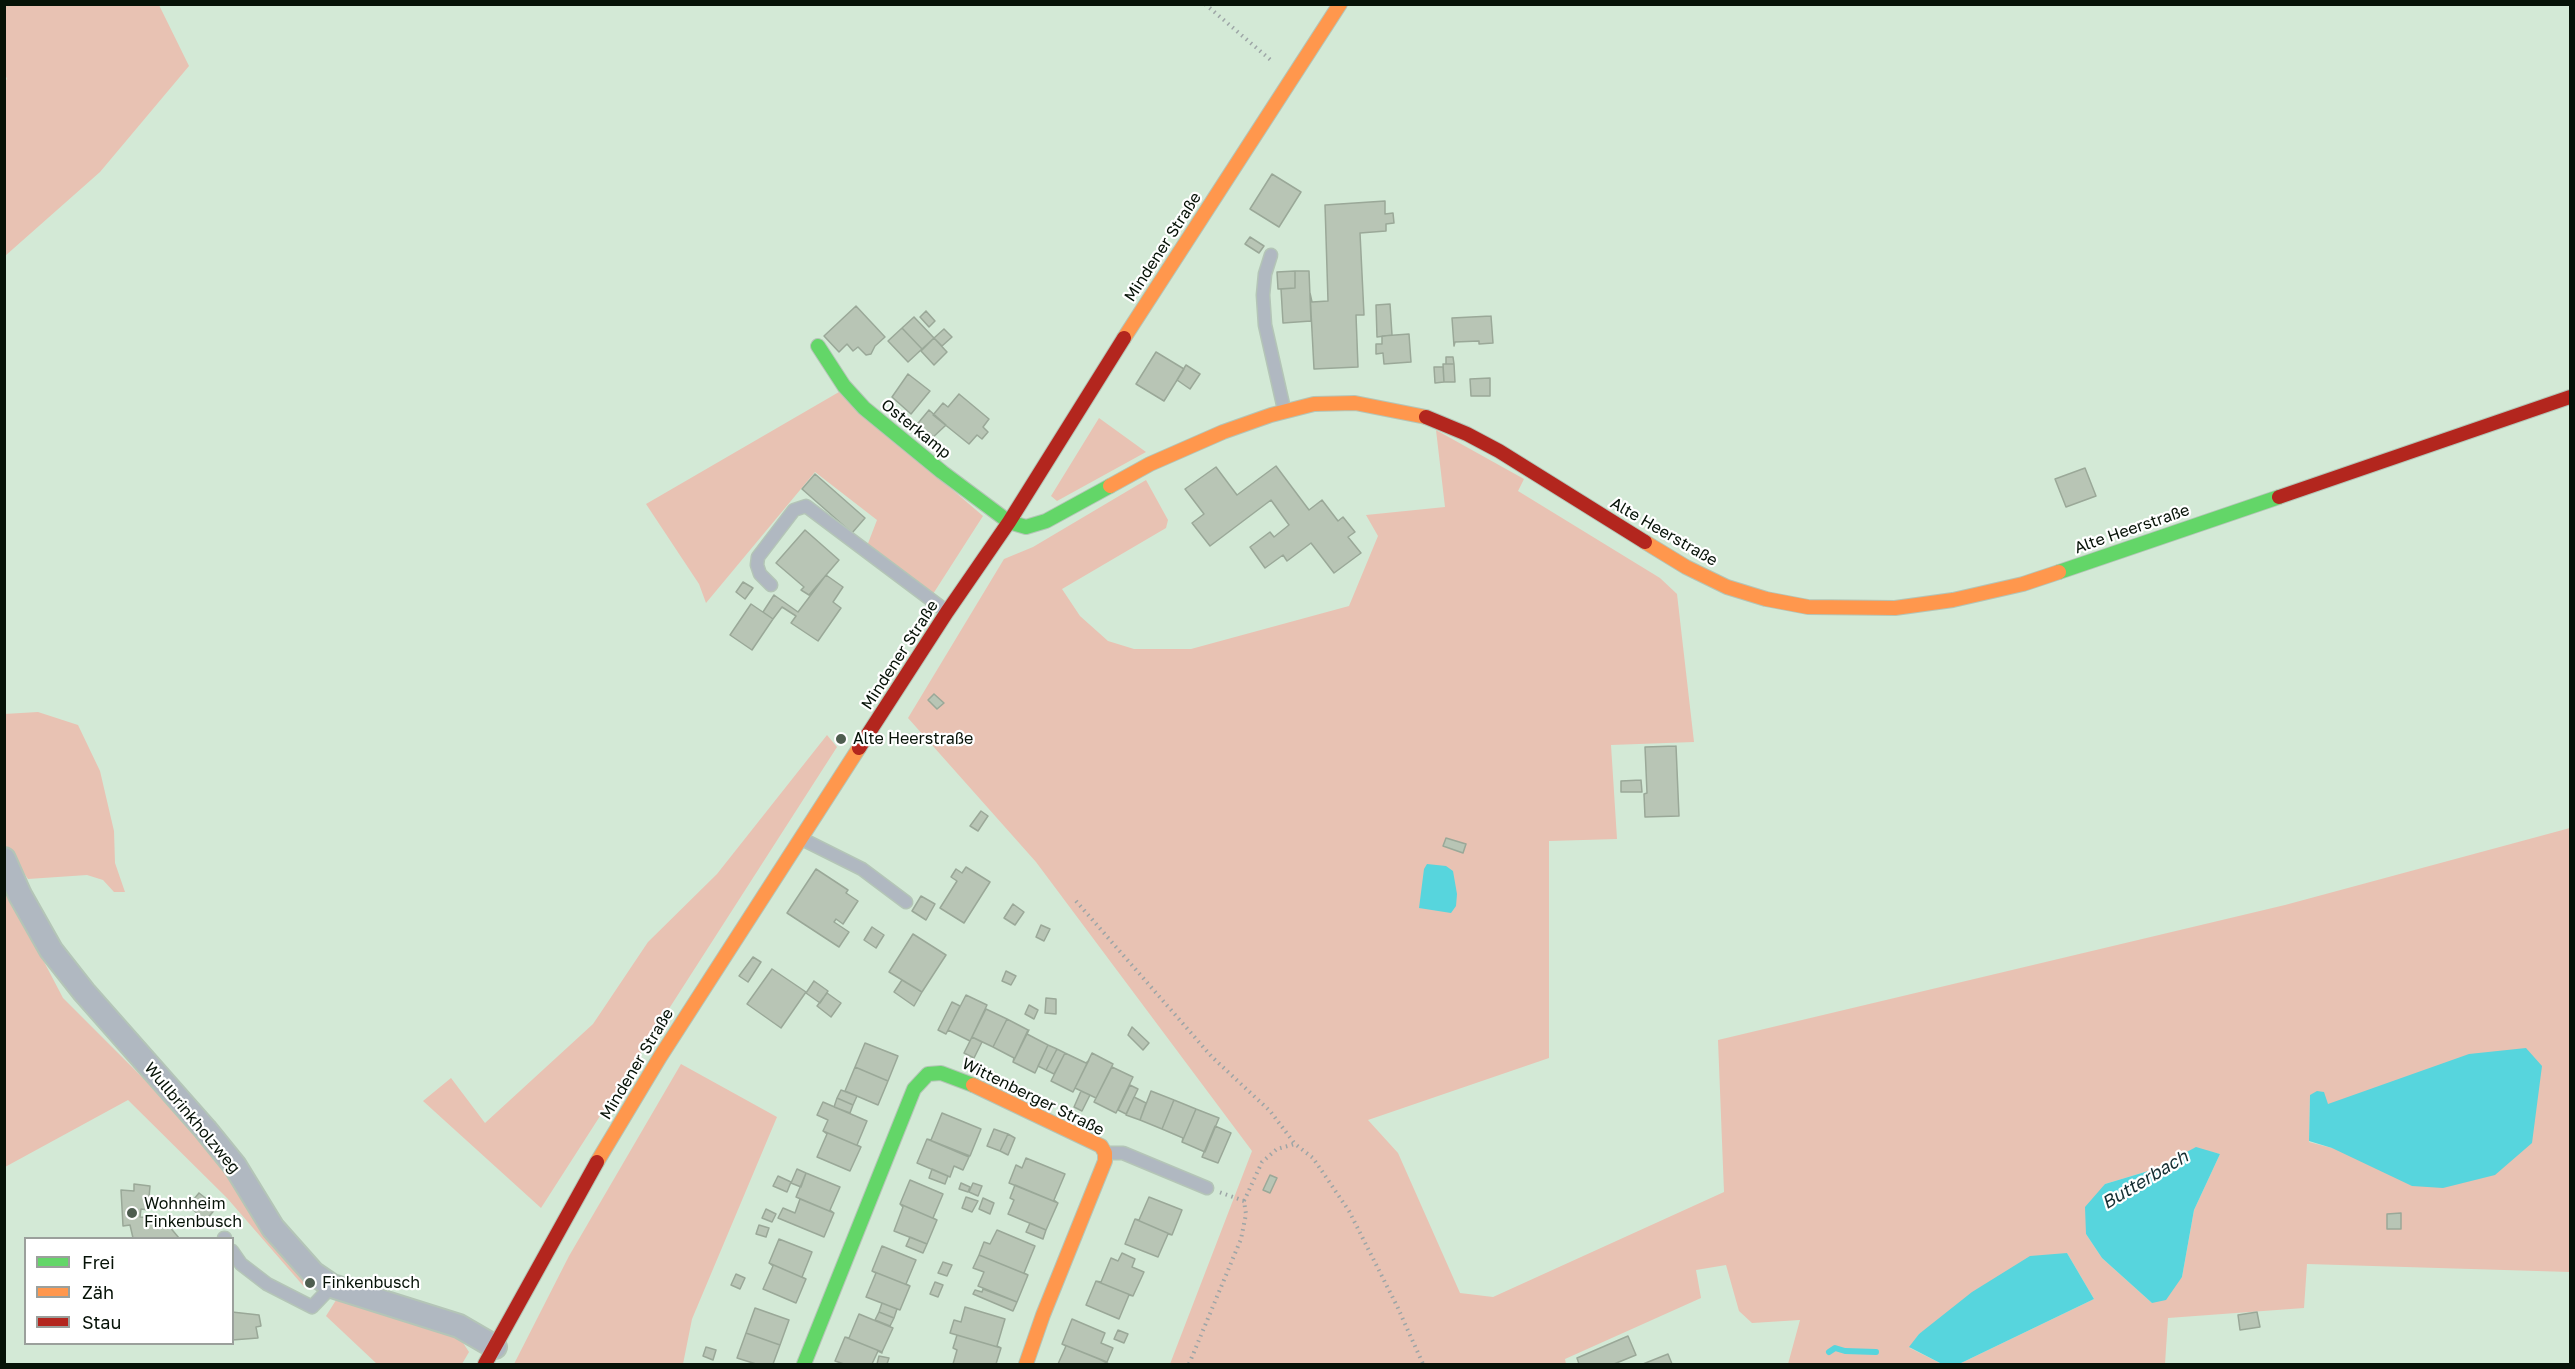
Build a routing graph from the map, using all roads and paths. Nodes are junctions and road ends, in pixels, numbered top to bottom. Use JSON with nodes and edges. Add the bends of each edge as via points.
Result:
{"nodes":[{"id":1,"x":1205,"y":4,"type":"edge"},
{"id":2,"x":1340,"y":4,"type":"edge"},
{"id":3,"x":1293,"y":78,"type":"junction"},
{"id":4,"x":1271,"y":255,"type":"dead end"},
{"id":5,"x":818,"y":346,"type":"dead end"},
{"id":6,"x":2571,"y":397,"type":"edge"},
{"id":7,"x":1285,"y":411,"type":"junction"},
{"id":8,"x":1009,"y":522,"type":"junction"},
{"id":9,"x":771,"y":585,"type":"dead end"},
{"id":10,"x":947,"y":612,"type":"junction"},
{"id":11,"x":800,"y":838,"type":"junction"},
{"id":12,"x":4,"y":859,"type":"edge"},
{"id":13,"x":1076,"y":901,"type":"dead end"},
{"id":14,"x":906,"y":902,"type":"dead end"},
{"id":15,"x":1295,"y":1144,"type":"junction"},
{"id":16,"x":1105,"y":1153,"type":"junction"},
{"id":17,"x":1207,"y":1188,"type":"joint"},
{"id":18,"x":1244,"y":1202,"type":"junction"},
{"id":19,"x":234,"y":1254,"type":"edge"},
{"id":20,"x":332,"y":1286,"type":"junction"},
{"id":21,"x":490,"y":1356,"type":"edge"},
{"id":22,"x":804,"y":1365,"type":"edge"},
{"id":23,"x":1026,"y":1365,"type":"edge"},
{"id":24,"x":1189,"y":1365,"type":"edge"},
{"id":25,"x":1423,"y":1365,"type":"edge"}],
"edges":[{"from":1,"to":3,"type":"path"},
{"from":2,"to":3,"type":"street","name":"Mindener Straße"},
{"from":3,"to":8,"type":"street","name":"Mindener Straße"},
{"from":4,"to":7,"type":"lane","via":[[1263,295],[1265,325]]},
{"from":5,"to":8,"type":"street","name":"Osterkamp","via":[[843,386],[864,408]]},
{"from":6,"to":7,"type":"street","name":"Alte Heerstraße","via":[[2023,584],[1953,600],[1853,609],[1808,607],[1727,586],[1686,567],[1499,451],[1430,418],[1355,404],[1314,404]]},
{"from":7,"to":8,"type":"street","name":"Alte Heerstraße","via":[[1149,464],[1046,521],[1026,527]]},
{"from":8,"to":10,"type":"street","name":"Mindener Straße"},
{"from":9,"to":10,"type":"lane","via":[[760,574],[758,557],[794,510],[806,506]]},
{"from":10,"to":11,"type":"street","name":"Mindener Straße"},
{"from":11,"to":14,"type":"lane","via":[[862,869]]},
{"from":11,"to":21,"type":"street","name":"Mindener Straße","via":[[660,1057],[586,1181]]},
{"from":12,"to":20,"type":"street","name":"Wullbrinkholzweg","via":[[51,950],[84,993],[235,1166],[273,1228],[313,1273]]},
{"from":13,"to":15,"type":"path","via":[[1212,1057],[1270,1111]]},
{"from":15,"to":18,"type":"path","via":[[1277,1149],[1262,1162]]},
{"from":15,"to":25,"type":"path","via":[[1313,1158],[1349,1211]]},
{"from":16,"to":17,"type":"lane","via":[[1123,1153]]},
{"from":16,"to":22,"type":"street","name":"Wittenberger Straße","via":[[1101,1146],[963,1080],[941,1073],[928,1074],[914,1089]]},
{"from":16,"to":23,"type":"street","name":"Wittenberger Straße"},
{"from":17,"to":18,"type":"path"},
{"from":18,"to":24,"type":"path","via":[[1246,1214],[1240,1239]]},
{"from":19,"to":20,"type":"lane","via":[[267,1284],[312,1307]]},
{"from":20,"to":21,"type":"street","name":"Wullbrinkholzweg","via":[[459,1326]]}]}
